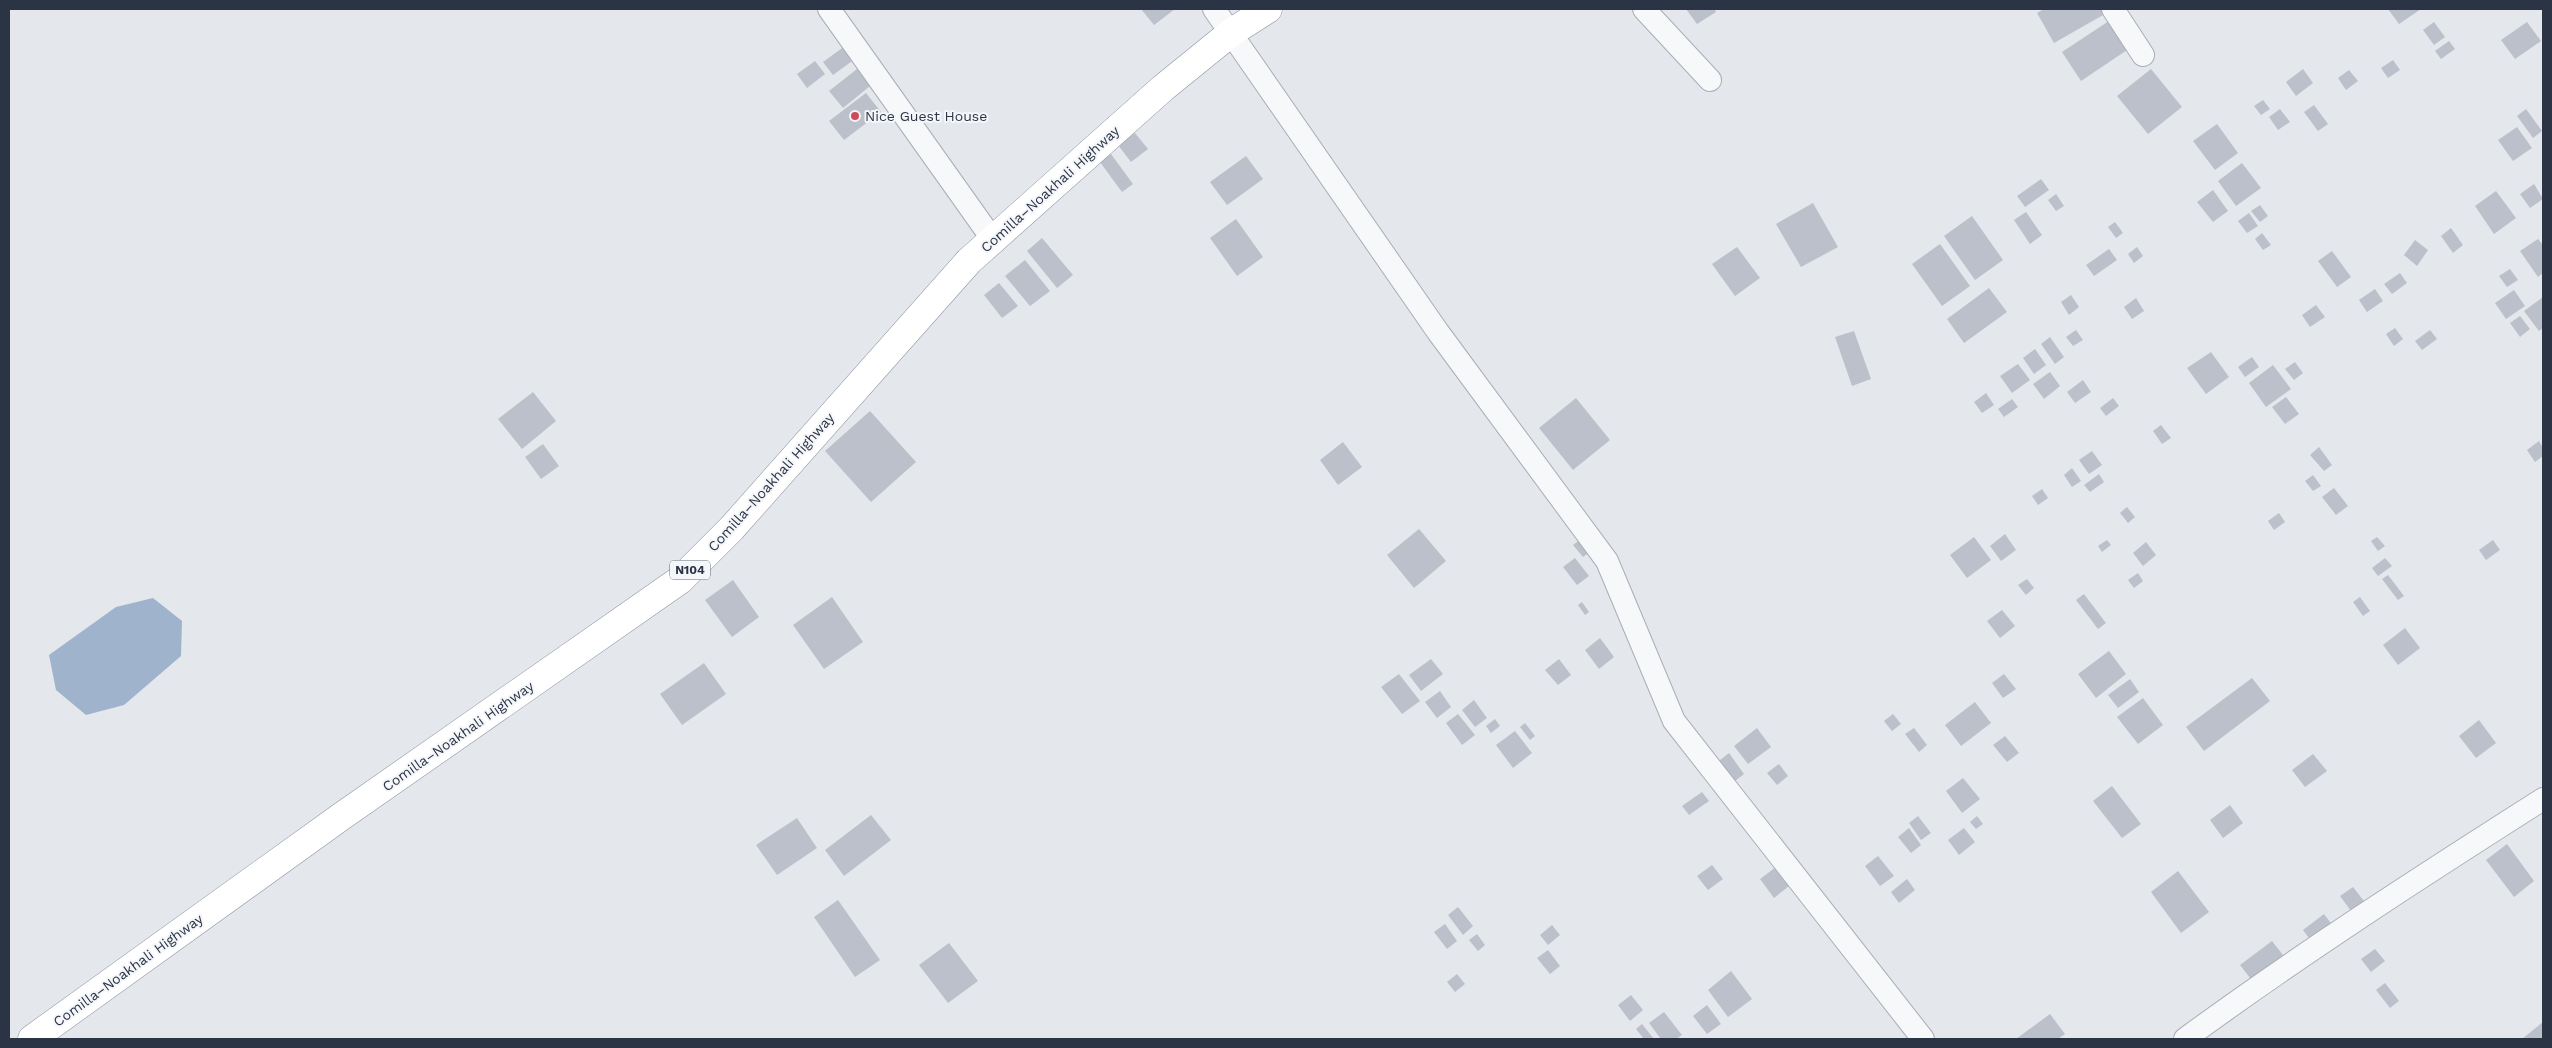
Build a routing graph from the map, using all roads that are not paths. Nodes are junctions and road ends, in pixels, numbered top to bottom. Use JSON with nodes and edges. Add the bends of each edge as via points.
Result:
{"nodes":[{"id":1,"x":829,"y":9,"type":"edge"},
{"id":2,"x":1214,"y":9,"type":"edge"},
{"id":3,"x":1268,"y":9,"type":"edge"},
{"id":4,"x":1644,"y":9,"type":"edge"},
{"id":5,"x":2113,"y":9,"type":"edge"},
{"id":6,"x":1232,"y":32,"type":"junction"},
{"id":7,"x":2143,"y":55,"type":"dead end"},
{"id":8,"x":1710,"y":80,"type":"dead end"},
{"id":9,"x":992,"y":240,"type":"junction"},
{"id":10,"x":2543,"y":799,"type":"edge"},
{"id":11,"x":32,"y":1039,"type":"edge"},
{"id":12,"x":1923,"y":1039,"type":"edge"},
{"id":13,"x":2185,"y":1039,"type":"edge"}],
"edges":[{"from":1,"to":9,"type":"street"},
{"from":2,"to":6,"type":"street"},
{"from":3,"to":6,"type":"highway","name":"Comilla–Noakhali Highway","number":"N104"},
{"from":4,"to":8,"type":"street"},
{"from":5,"to":7,"type":"street"},
{"from":6,"to":9,"type":"highway","name":"Comilla–Noakhali Highway","number":"N104","via":[[1163,88]]},
{"from":6,"to":12,"type":"street","via":[[1438,332],[1607,561],[1674,720]]},
{"from":9,"to":11,"type":"highway","name":"Comilla–Noakhali Highway","number":"N104","via":[[969,261],[732,528],[680,580],[342,816]]},
{"from":10,"to":13,"type":"street","via":[[2354,920]]}]}
